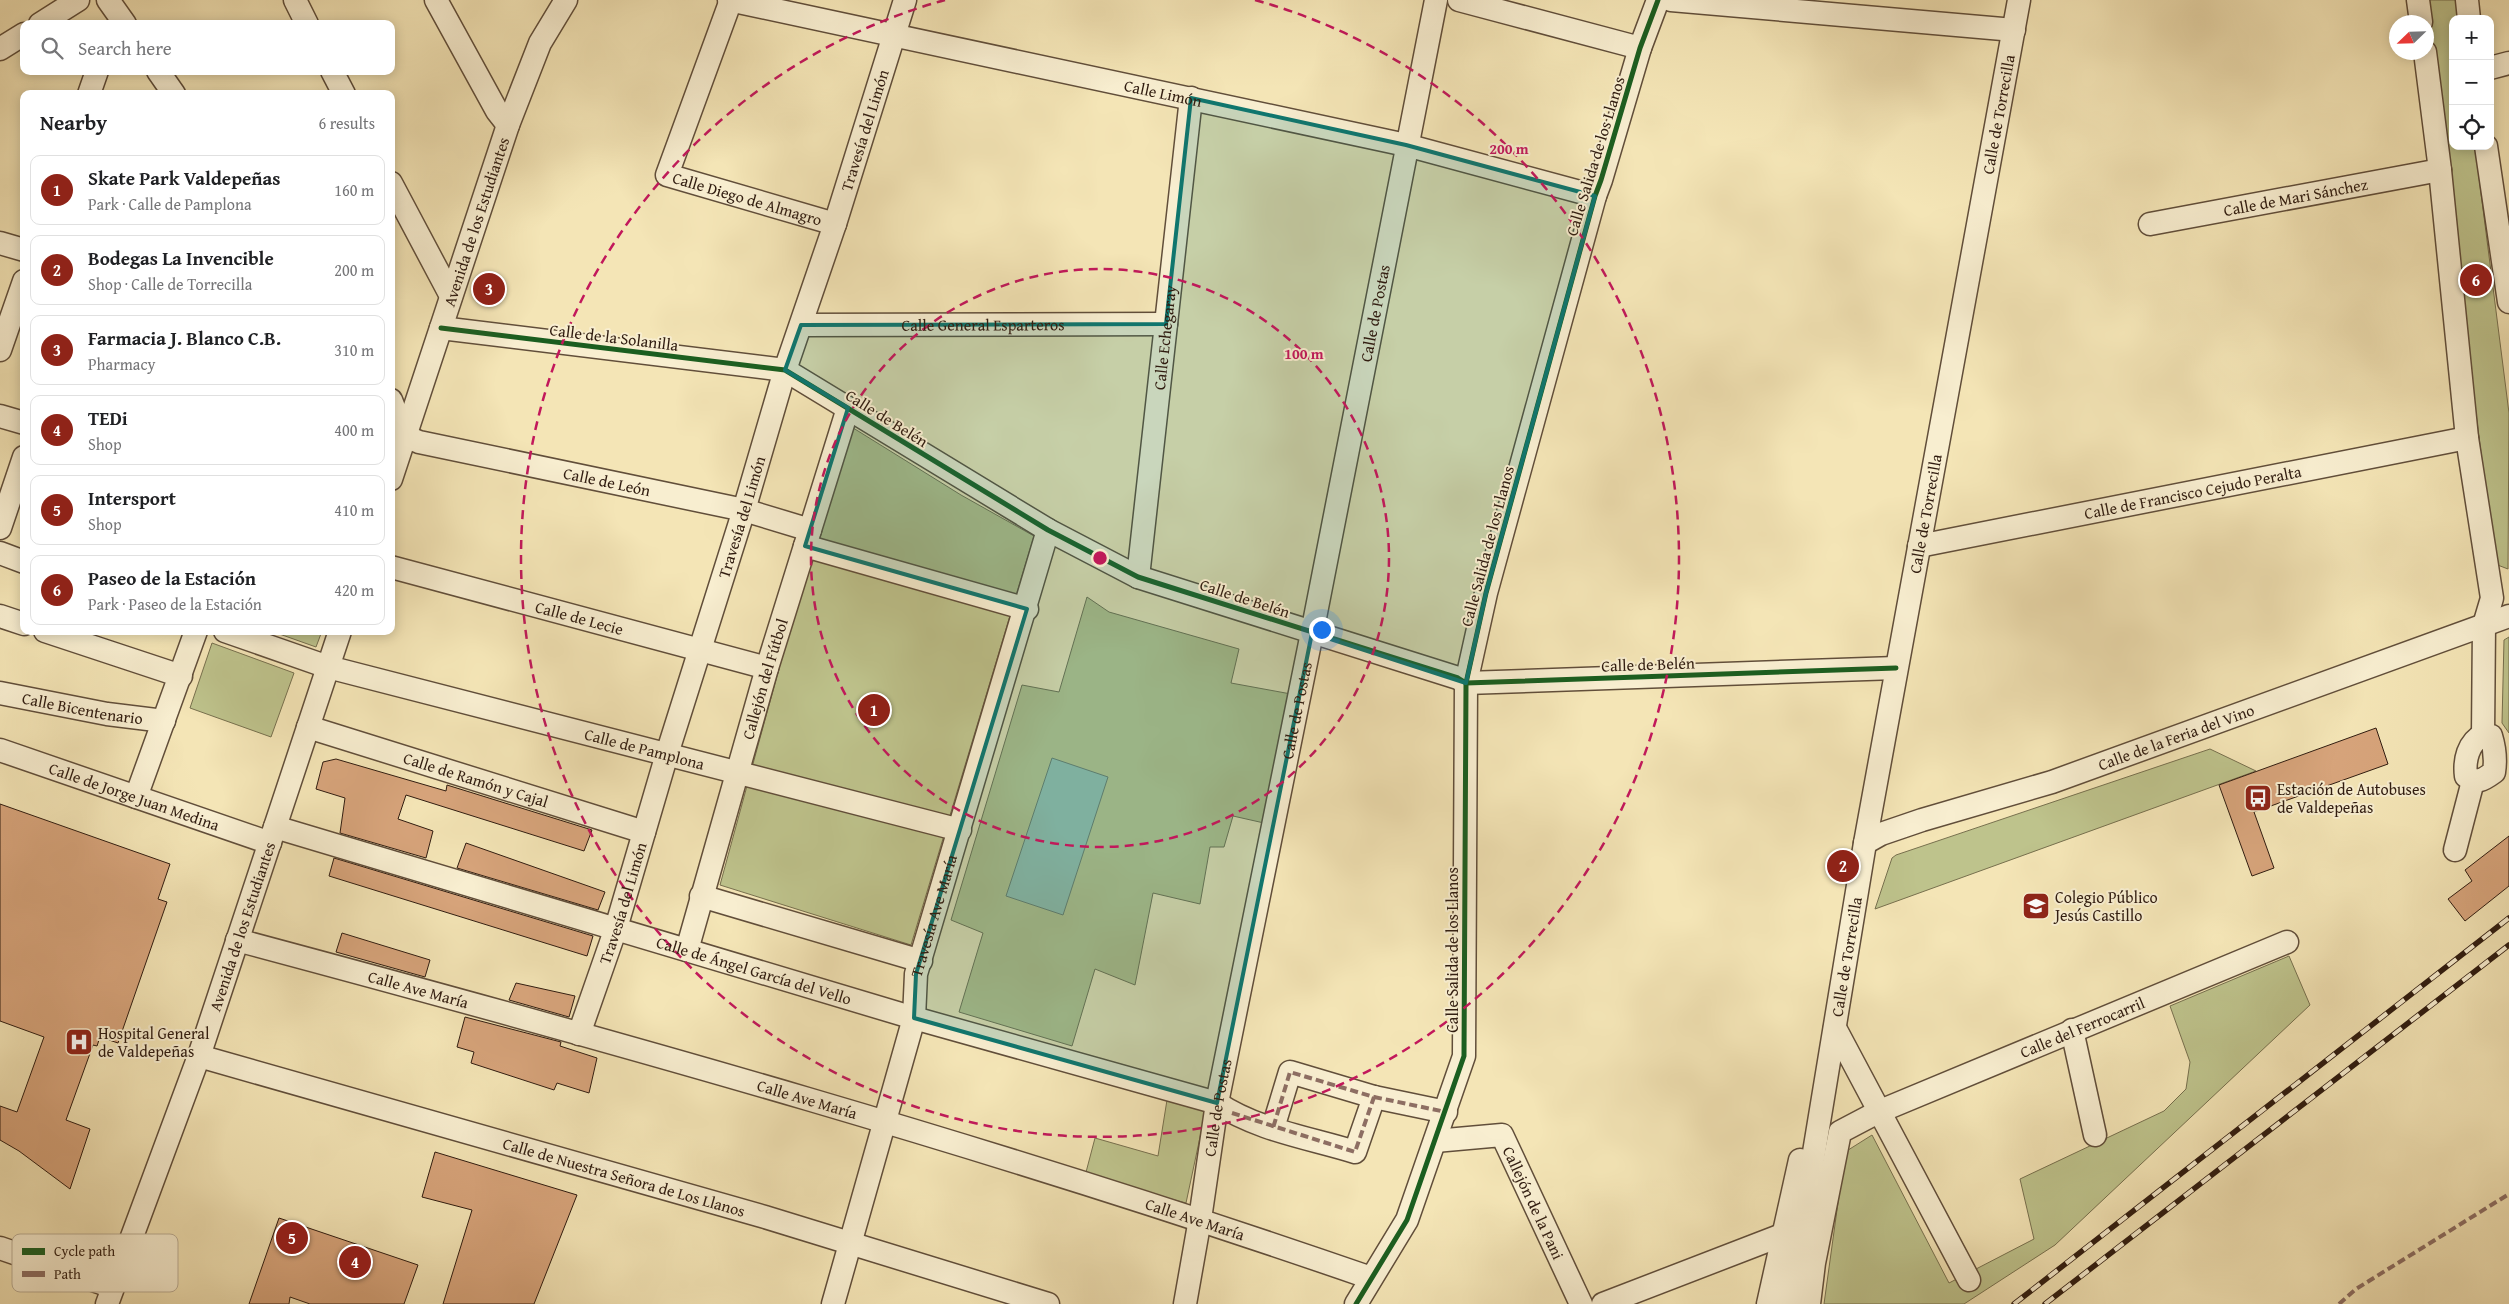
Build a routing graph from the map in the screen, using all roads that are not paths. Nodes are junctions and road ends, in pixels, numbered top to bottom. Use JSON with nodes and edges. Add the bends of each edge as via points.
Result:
{"nodes":[{"id":1,"x":78,"y":0,"type":"edge"},
{"id":2,"x":294,"y":0,"type":"edge"},
{"id":3,"x":436,"y":0,"type":"edge"},
{"id":4,"x":566,"y":0,"type":"edge"},
{"id":5,"x":730,"y":0,"type":"edge"},
{"id":6,"x":905,"y":0,"type":"edge"},
{"id":7,"x":1436,"y":0,"type":"edge"},
{"id":8,"x":1459,"y":0,"type":"edge"},
{"id":9,"x":1658,"y":0,"type":"edge"},
{"id":10,"x":1671,"y":0,"type":"edge"},
{"id":11,"x":2019,"y":0,"type":"edge"},
{"id":12,"x":2418,"y":0,"type":"edge"},
{"id":13,"x":2467,"y":0,"type":"edge"},
{"id":14,"x":2420,"y":15,"type":"edge"},
{"id":15,"x":2469,"y":15,"type":"edge"},
{"id":16,"x":46,"y":20,"type":"edge"},
{"id":17,"x":305,"y":20,"type":"edge"},
{"id":18,"x":2014,"y":30,"type":"junction"},
{"id":19,"x":20,"y":36,"type":"edge"},
{"id":20,"x":894,"y":36,"type":"junction"},
{"id":21,"x":1640,"y":48,"type":"junction"},
{"id":22,"x":0,"y":49,"type":"edge"},
{"id":23,"x":2425,"y":60,"type":"edge"},
{"id":24,"x":2509,"y":63,"type":"edge"},
{"id":25,"x":2494,"y":67,"type":"edge"},
{"id":26,"x":96,"y":75,"type":"edge"},
{"id":27,"x":161,"y":75,"type":"edge"},
{"id":28,"x":334,"y":75,"type":"edge"},
{"id":29,"x":90,"y":90,"type":"edge"},
{"id":30,"x":171,"y":90,"type":"edge"},
{"id":31,"x":342,"y":90,"type":"edge"},
{"id":32,"x":1191,"y":98,"type":"junction"},
{"id":33,"x":508,"y":124,"type":"junction"},
{"id":34,"x":1406,"y":146,"type":"junction"},
{"id":35,"x":2487,"y":150,"type":"edge"},
{"id":36,"x":2440,"y":170,"type":"junction"},
{"id":37,"x":395,"y":191,"type":"edge"},
{"id":38,"x":1594,"y":196,"type":"junction"},
{"id":39,"x":835,"y":224,"type":"junction"},
{"id":40,"x":2150,"y":224,"type":"dead end"},
{"id":41,"x":0,"y":243,"type":"edge"},
{"id":42,"x":20,"y":249,"type":"edge"},
{"id":43,"x":20,"y":292,"type":"edge"},
{"id":44,"x":451,"y":296,"type":"junction"},
{"id":45,"x":2509,"y":302,"type":"edge"},
{"id":46,"x":801,"y":324,"type":"junction"},
{"id":47,"x":1166,"y":324,"type":"junction"},
{"id":48,"x":441,"y":328,"type":"junction"},
{"id":49,"x":0,"y":350,"type":"edge"},
{"id":50,"x":785,"y":370,"type":"junction"},
{"id":51,"x":848,"y":408,"type":"junction"},
{"id":52,"x":395,"y":410,"type":"edge"},
{"id":53,"x":0,"y":416,"type":"edge"},
{"id":54,"x":20,"y":422,"type":"edge"},
{"id":55,"x":405,"y":436,"type":"junction"},
{"id":56,"x":2467,"y":438,"type":"junction"},
{"id":57,"x":395,"y":466,"type":"edge"},
{"id":58,"x":18,"y":491,"type":"edge"},
{"id":59,"x":744,"y":510,"type":"junction"},
{"id":60,"x":0,"y":528,"type":"edge"},
{"id":61,"x":1048,"y":530,"type":"junction"},
{"id":62,"x":808,"y":538,"type":"junction"},
{"id":63,"x":1919,"y":546,"type":"junction"},
{"id":64,"x":0,"y":554,"type":"edge"},
{"id":65,"x":20,"y":561,"type":"edge"},
{"id":66,"x":395,"y":569,"type":"edge"},
{"id":67,"x":1138,"y":577,"type":"junction"},
{"id":68,"x":2509,"y":604,"type":"edge"},
{"id":69,"x":1026,"y":609,"type":"junction"},
{"id":70,"x":0,"y":616,"type":"edge"},
{"id":71,"x":2509,"y":616,"type":"edge"},
{"id":72,"x":20,"y":623,"type":"edge"},
{"id":73,"x":2484,"y":625,"type":"junction"},
{"id":74,"x":1312,"y":633,"type":"junction"},
{"id":75,"x":57,"y":635,"type":"edge"},
{"id":76,"x":195,"y":635,"type":"edge"},
{"id":77,"x":236,"y":635,"type":"edge"},
{"id":78,"x":339,"y":635,"type":"edge"},
{"id":79,"x":701,"y":649,"type":"junction"},
{"id":80,"x":328,"y":667,"type":"junction"},
{"id":81,"x":767,"y":668,"type":"junction"},
{"id":82,"x":1896,"y":668,"type":"junction"},
{"id":83,"x":181,"y":676,"type":"junction"},
{"id":84,"x":1466,"y":683,"type":"junction"},
{"id":85,"x":0,"y":693,"type":"edge"},
{"id":86,"x":164,"y":720,"type":"junction"},
{"id":87,"x":308,"y":727,"type":"junction"},
{"id":88,"x":0,"y":750,"type":"edge"},
{"id":89,"x":667,"y":754,"type":"junction"},
{"id":90,"x":736,"y":772,"type":"junction"},
{"id":91,"x":136,"y":797,"type":"junction"},
{"id":92,"x":960,"y":830,"type":"junction"},
{"id":93,"x":644,"y":832,"type":"junction"},
{"id":94,"x":272,"y":835,"type":"junction"},
{"id":95,"x":1865,"y":843,"type":"junction"},
{"id":96,"x":2455,"y":850,"type":"dead end"},
{"id":97,"x":699,"y":903,"type":"junction"},
{"id":98,"x":616,"y":928,"type":"junction"},
{"id":99,"x":237,"y":940,"type":"junction"},
{"id":100,"x":2287,"y":942,"type":"dead end"},
{"id":101,"x":688,"y":950,"type":"junction"},
{"id":102,"x":919,"y":968,"type":"junction"},
{"id":103,"x":1841,"y":983,"type":"junction"},
{"id":104,"x":914,"y":1018,"type":"junction"},
{"id":105,"x":1835,"y":1028,"type":"junction"},
{"id":106,"x":2072,"y":1030,"type":"junction"},
{"id":107,"x":579,"y":1034,"type":"junction"},
{"id":108,"x":199,"y":1056,"type":"junction"},
{"id":109,"x":1374,"y":1097,"type":"junction"},
{"id":110,"x":1225,"y":1108,"type":"junction"},
{"id":111,"x":1446,"y":1112,"type":"junction"},
{"id":112,"x":1878,"y":1112,"type":"junction"},
{"id":113,"x":884,"y":1123,"type":"junction"},
{"id":114,"x":1273,"y":1128,"type":"junction"},
{"id":115,"x":2095,"y":1135,"type":"dead end"},
{"id":116,"x":1435,"y":1141,"type":"junction"},
{"id":117,"x":1200,"y":1219,"type":"junction"},
{"id":118,"x":133,"y":1234,"type":"edge"},
{"id":119,"x":1782,"y":1235,"type":"junction"},
{"id":120,"x":850,"y":1243,"type":"junction"},
{"id":121,"x":0,"y":1248,"type":"edge"},
{"id":122,"x":12,"y":1253,"type":"edge"},
{"id":123,"x":1371,"y":1278,"type":"junction"},
{"id":124,"x":1969,"y":1280,"type":"dead end"},
{"id":125,"x":832,"y":1304,"type":"edge"},
{"id":126,"x":1048,"y":1304,"type":"edge"},
{"id":127,"x":1185,"y":1304,"type":"edge"},
{"id":128,"x":1356,"y":1304,"type":"edge"},
{"id":129,"x":1581,"y":1304,"type":"edge"},
{"id":130,"x":1603,"y":1304,"type":"edge"},
{"id":131,"x":1768,"y":1304,"type":"edge"},
{"id":132,"x":1790,"y":1304,"type":"edge"},
{"id":133,"x":1809,"y":1304,"type":"edge"}],
"edges":[{"from":1,"to":16,"type":"street"},
{"from":2,"to":17,"type":"street"},
{"from":3,"to":33,"type":"street","via":[[497,111]]},
{"from":4,"to":33,"type":"street","name":"Avenida de los Estudiantes","via":[[540,43]]},
{"from":5,"to":20,"type":"street","name":"Calle Limón"},
{"from":5,"to":39,"type":"street","name":"Calle Diego de Almagro","via":[[667,175]]},
{"from":6,"to":20,"type":"street","name":"Travesía del Limón"},
{"from":7,"to":34,"type":"street","name":"Calle de Postas"},
{"from":8,"to":21,"type":"street"},
{"from":9,"to":21,"type":"street","name":"Calle Salida de los Llanos"},
{"from":10,"to":18,"type":"street"},
{"from":11,"to":18,"type":"street","name":"Calle de Torrecilla"},
{"from":12,"to":14,"type":"street"},
{"from":13,"to":15,"type":"street"},
{"from":18,"to":63,"type":"street","name":"Calle de Torrecilla"},
{"from":19,"to":22,"type":"street"},
{"from":20,"to":32,"type":"street","name":"Calle Limón"},
{"from":20,"to":39,"type":"street","name":"Travesía del Limón"},
{"from":21,"to":38,"type":"street","name":"Calle Salida de los Llanos","via":[[1602,180]]},
{"from":23,"to":36,"type":"street"},
{"from":24,"to":25,"type":"street"},
{"from":26,"to":29,"type":"street"},
{"from":27,"to":30,"type":"street"},
{"from":28,"to":31,"type":"street"},
{"from":32,"to":34,"type":"street","name":"Calle Limón"},
{"from":32,"to":47,"type":"street","name":"Calle Echegaray"},
{"from":33,"to":44,"type":"street","name":"Avenida de los Estudiantes"},
{"from":34,"to":38,"type":"street","name":"Calle Limón"},
{"from":34,"to":74,"type":"street","name":"Calle de Postas"},
{"from":35,"to":45,"type":"street"},
{"from":36,"to":40,"type":"street","name":"Calle de Mari Sánchez"},
{"from":36,"to":56,"type":"street"},
{"from":37,"to":44,"type":"street"},
{"from":38,"to":84,"type":"street","name":"Calle Salida de los Llanos","via":[[1486,593]]},
{"from":39,"to":46,"type":"street","name":"Travesía del Limón"},
{"from":41,"to":42,"type":"street"},
{"from":43,"to":49,"type":"street"},
{"from":44,"to":48,"type":"street","name":"Avenida de los Estudiantes"},
{"from":46,"to":47,"type":"street","name":"Calle General Esparteros"},
{"from":46,"to":50,"type":"street","name":"Travesía del Limón"},
{"from":47,"to":67,"type":"street","name":"Calle Echegaray"},
{"from":48,"to":50,"type":"street","name":"Calle de la Solanilla"},
{"from":48,"to":55,"type":"street","name":"Avenida de los Estudiantes"},
{"from":50,"to":51,"type":"street","name":"Calle de Belén"},
{"from":50,"to":59,"type":"street","name":"Travesía del Limón"},
{"from":51,"to":61,"type":"street","name":"Calle de Belén"},
{"from":51,"to":62,"type":"street","name":"Callejón del Fútbol"},
{"from":52,"to":55,"type":"street"},
{"from":53,"to":54,"type":"street"},
{"from":55,"to":57,"type":"street","name":"Avenida de los Estudiantes"},
{"from":55,"to":59,"type":"street","name":"Calle de León","via":[[438,446]]},
{"from":56,"to":63,"type":"street","name":"Calle de Francisco Cejudo Peralta"},
{"from":56,"to":73,"type":"street","via":[[2492,598]]},
{"from":58,"to":60,"type":"street"},
{"from":59,"to":62,"type":"street","name":"Calle de León"},
{"from":59,"to":79,"type":"street","name":"Travesía del Limón"},
{"from":61,"to":67,"type":"street","name":"Calle de Belén"},
{"from":61,"to":69,"type":"street","name":"Travesía Ave María"},
{"from":62,"to":69,"type":"street","name":"Calle de León"},
{"from":62,"to":81,"type":"street","name":"Callejón del Fútbol"},
{"from":63,"to":82,"type":"street","name":"Calle de Torrecilla"},
{"from":64,"to":65,"type":"street"},
{"from":66,"to":79,"type":"street","name":"Calle de Lecie"},
{"from":67,"to":74,"type":"street","name":"Calle de Belén"},
{"from":68,"to":73,"type":"street"},
{"from":69,"to":92,"type":"street","name":"Travesía Ave María"},
{"from":70,"to":72,"type":"street"},
{"from":71,"to":73,"type":"street","name":"Calle de la Feria del Vino"},
{"from":73,"to":95,"type":"street","name":"Calle de la Feria del Vino","via":[[2052,782],[1880,834]]},
{"from":73,"to":96,"type":"street","via":[[2483,735],[2470,748],[2464,762],[2466,776],[2473,781]]},
{"from":74,"to":84,"type":"street","name":"Calle de Belén"},
{"from":74,"to":110,"type":"street","name":"Calle de Postas"},
{"from":75,"to":83,"type":"street"},
{"from":76,"to":83,"type":"street"},
{"from":77,"to":80,"type":"street","name":"Calle de Pamplona"},
{"from":78,"to":80,"type":"street","name":"Avenida de los Estudiantes"},
{"from":79,"to":81,"type":"street","name":"Calle de Lecie"},
{"from":79,"to":89,"type":"street","name":"Travesía del Limón"},
{"from":80,"to":87,"type":"street","name":"Avenida de los Estudiantes"},
{"from":80,"to":89,"type":"street","name":"Calle de Pamplona"},
{"from":81,"to":90,"type":"street","name":"Callejón del Fútbol"},
{"from":82,"to":84,"type":"street","name":"Calle de Belén"},
{"from":82,"to":95,"type":"street","name":"Calle de Torrecilla"},
{"from":83,"to":86,"type":"street"},
{"from":84,"to":111,"type":"street","name":"Calle Salida de los Llanos","via":[[1464,1056]]},
{"from":85,"to":86,"type":"street","name":"Calle Bicentenario","via":[[107,714]]},
{"from":86,"to":91,"type":"street"},
{"from":87,"to":93,"type":"street","name":"Calle de Ramón y Cajal"},
{"from":87,"to":94,"type":"street","name":"Avenida de los Estudiantes"},
{"from":88,"to":91,"type":"street","name":"Calle de Jorge Juan Medina"},
{"from":89,"to":90,"type":"street","name":"Calle de Pamplona"},
{"from":89,"to":93,"type":"street","name":"Travesía del Limón"},
{"from":90,"to":92,"type":"street","name":"Calle de Pamplona"},
{"from":90,"to":97,"type":"street","name":"Callejón del Fútbol"},
{"from":91,"to":94,"type":"street","name":"Calle de Jorge Juan Medina"},
{"from":92,"to":102,"type":"street","name":"Travesía Ave María"},
{"from":93,"to":98,"type":"street","name":"Travesía del Limón"},
{"from":94,"to":98,"type":"street","name":"Calle de Ángel García del Vello"},
{"from":94,"to":99,"type":"street","name":"Avenida de los Estudiantes"},
{"from":95,"to":103,"type":"street","name":"Calle de Torrecilla"},
{"from":97,"to":101,"type":"street","name":"Callejón del Fútbol"},
{"from":97,"to":102,"type":"street"},
{"from":98,"to":101,"type":"street","name":"Calle de Ángel García del Vello"},
{"from":98,"to":107,"type":"street","name":"Travesía del Limón"},
{"from":99,"to":107,"type":"street","name":"Calle Ave María"},
{"from":99,"to":108,"type":"street","name":"Avenida de los Estudiantes"},
{"from":100,"to":106,"type":"street","name":"Calle del Ferrocarril"},
{"from":101,"to":104,"type":"street","name":"Calle de Ángel García del Vello"},
{"from":102,"to":104,"type":"street","name":"Travesía Ave María"},
{"from":103,"to":105,"type":"street","name":"Calle de Torrecilla"},
{"from":103,"to":119,"type":"street"},
{"from":104,"to":110,"type":"street","name":"Calle de Ángel García del Vello"},
{"from":104,"to":113,"type":"street","name":"Travesía Ave María"},
{"from":105,"to":112,"type":"street","name":"Calle de Torrecilla"},
{"from":105,"to":132,"type":"street","name":"Calle de Torrecilla"},
{"from":106,"to":112,"type":"street","name":"Calle del Ferrocarril"},
{"from":106,"to":115,"type":"street"},
{"from":107,"to":113,"type":"street","name":"Calle Ave María"},
{"from":108,"to":118,"type":"street","name":"Avenida de los Estudiantes"},
{"from":108,"to":120,"type":"street","name":"Calle de Nuestra Señora de Los Llanos"},
{"from":109,"to":111,"type":"street"},
{"from":109,"to":114,"type":"street","name":"Calle de Ángel García del Vello","via":[[1355,1152]]},
{"from":109,"to":114,"type":"street","via":[[1290,1072]]},
{"from":110,"to":114,"type":"street","name":"Calle de Ángel García del Vello"},
{"from":110,"to":117,"type":"street","name":"Calle de Postas"},
{"from":111,"to":116,"type":"street","name":"Calle Salida de los Llanos"},
{"from":112,"to":124,"type":"street","name":"Calle de Torrecilla"},
{"from":112,"to":133,"type":"street","name":"Calle del Ferrocarril","via":[[1840,1132]]},
{"from":113,"to":117,"type":"street","name":"Calle Ave María"},
{"from":113,"to":120,"type":"street","name":"Travesía Ave María"},
{"from":116,"to":123,"type":"street","name":"Calle Salida de los Llanos","via":[[1406,1220]]},
{"from":116,"to":129,"type":"street","name":"Callejón de la Pani","via":[[1502,1135]]},
{"from":117,"to":123,"type":"street","name":"Calle Ave María"},
{"from":117,"to":127,"type":"street","name":"Calle de Postas"},
{"from":119,"to":130,"type":"street"},
{"from":119,"to":131,"type":"street"},
{"from":120,"to":125,"type":"street","name":"Travesía Ave María"},
{"from":120,"to":126,"type":"street","name":"Calle de Nuestra Señora de Los Llanos"},
{"from":121,"to":122,"type":"street"},
{"from":123,"to":128,"type":"street","name":"Calle Salida de los Llanos"}]}
